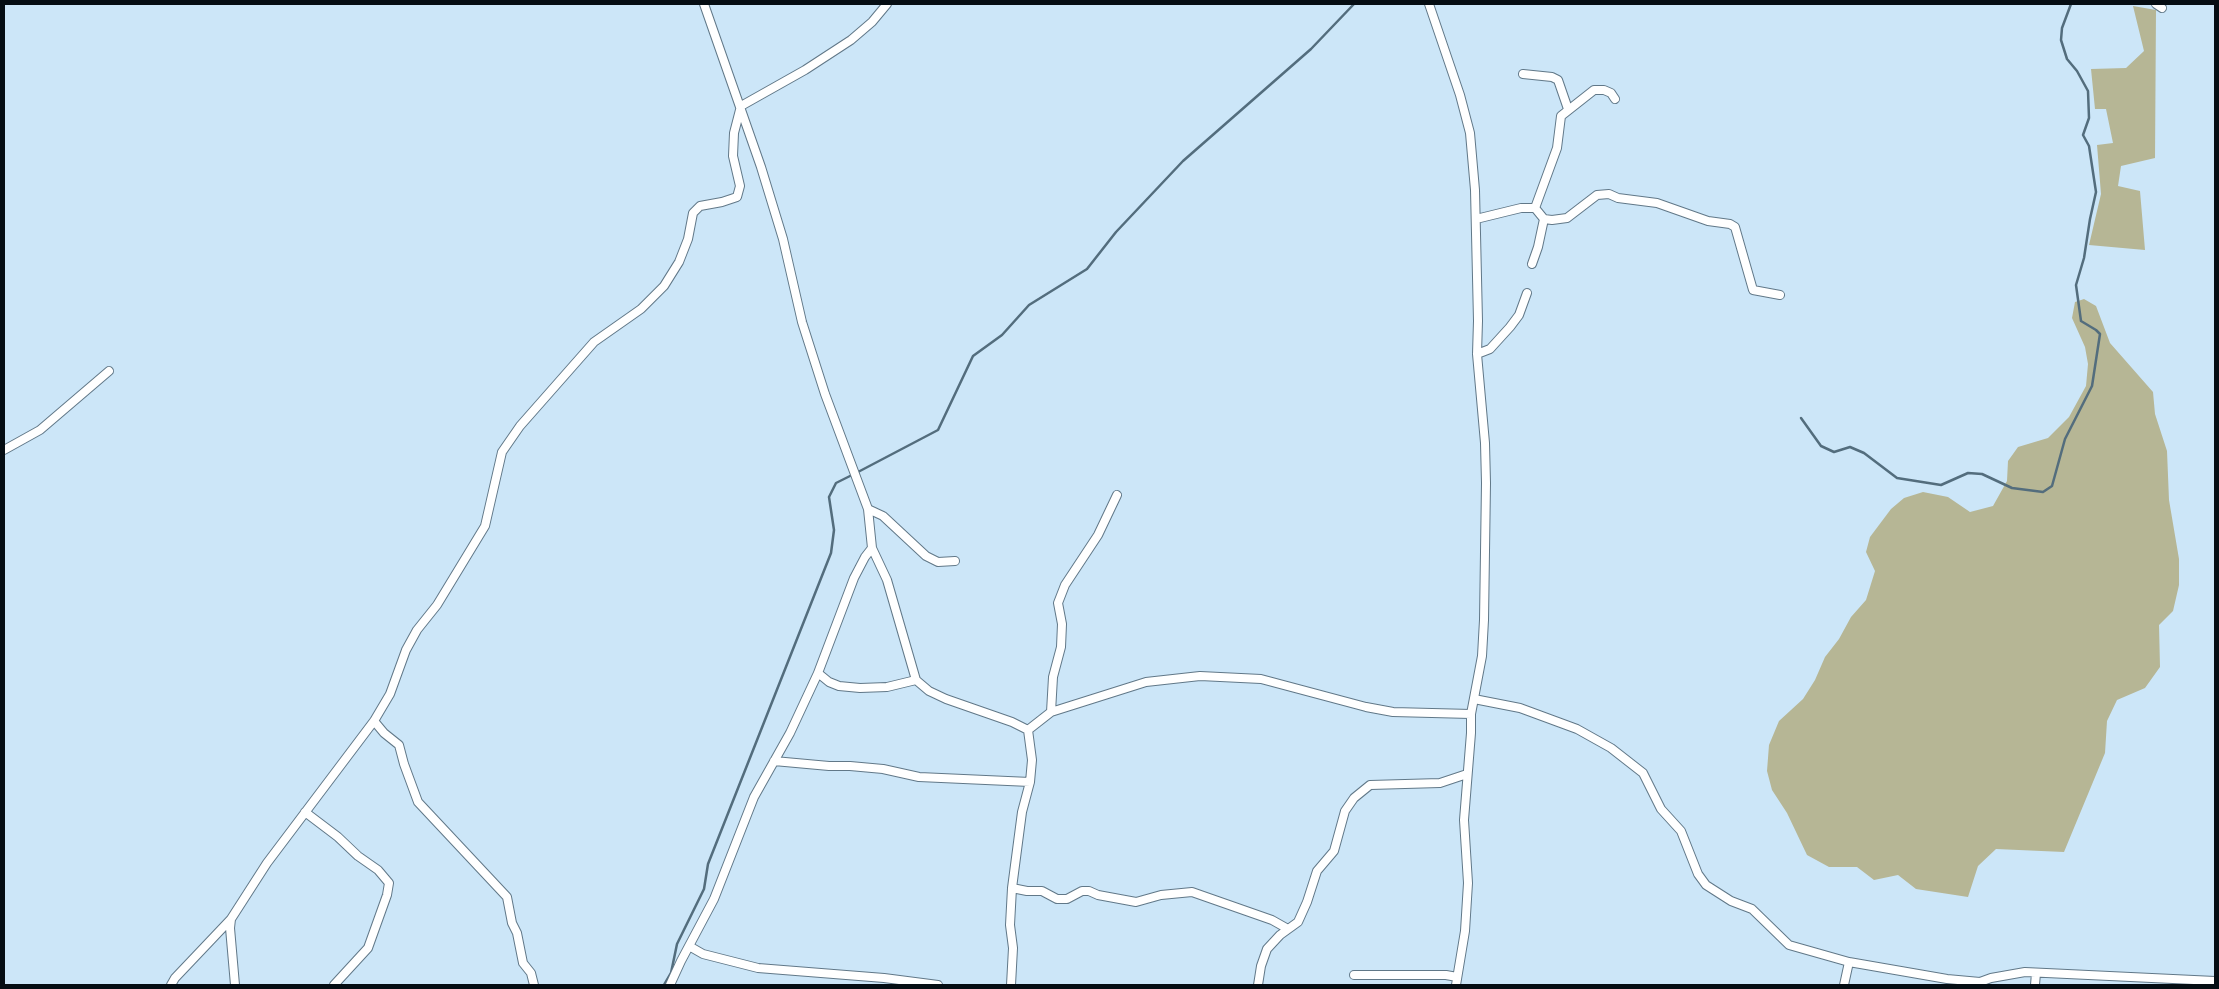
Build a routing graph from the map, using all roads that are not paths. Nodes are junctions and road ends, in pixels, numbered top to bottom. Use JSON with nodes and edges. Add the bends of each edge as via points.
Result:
{"nodes":[{"id":1,"x":704,"y":4,"type":"edge"},
{"id":2,"x":887,"y":4,"type":"edge"},
{"id":3,"x":1428,"y":4,"type":"edge"},
{"id":4,"x":1523,"y":74,"type":"dead end"},
{"id":5,"x":1615,"y":99,"type":"dead end"},
{"id":6,"x":741,"y":106,"type":"junction"},
{"id":7,"x":1568,"y":109,"type":"junction"},
{"id":8,"x":1535,"y":208,"type":"junction"},
{"id":9,"x":1476,"y":219,"type":"junction"},
{"id":10,"x":1544,"y":219,"type":"junction"},
{"id":11,"x":1532,"y":264,"type":"dead end"},
{"id":12,"x":1527,"y":293,"type":"dead end"},
{"id":13,"x":1780,"y":295,"type":"dead end"},
{"id":14,"x":1477,"y":354,"type":"junction"},
{"id":15,"x":109,"y":371,"type":"dead end"},
{"id":16,"x":4,"y":450,"type":"edge"},
{"id":17,"x":1117,"y":495,"type":"dead end"},
{"id":18,"x":868,"y":509,"type":"junction"},
{"id":19,"x":872,"y":548,"type":"junction"},
{"id":20,"x":955,"y":561,"type":"dead end"},
{"id":21,"x":818,"y":674,"type":"junction"},
{"id":22,"x":916,"y":680,"type":"junction"},
{"id":23,"x":1474,"y":699,"type":"junction"},
{"id":24,"x":1051,"y":712,"type":"junction"},
{"id":25,"x":1471,"y":714,"type":"junction"},
{"id":26,"x":374,"y":721,"type":"junction"},
{"id":27,"x":1028,"y":730,"type":"junction"},
{"id":28,"x":774,"y":762,"type":"junction"},
{"id":29,"x":1467,"y":774,"type":"junction"},
{"id":30,"x":1030,"y":782,"type":"junction"},
{"id":31,"x":305,"y":812,"type":"junction"},
{"id":32,"x":1012,"y":888,"type":"junction"},
{"id":33,"x":231,"y":920,"type":"junction"},
{"id":34,"x":1288,"y":929,"type":"junction"},
{"id":35,"x":689,"y":946,"type":"junction"},
{"id":36,"x":1849,"y":962,"type":"junction"},
{"id":37,"x":2036,"y":973,"type":"junction"},
{"id":38,"x":1354,"y":976,"type":"dead end"},
{"id":39,"x":2215,"y":980,"type":"edge"},
{"id":40,"x":1457,"y":981,"type":"edge"},
{"id":41,"x":1946,"y":982,"type":"edge"},
{"id":42,"x":2131,"y":982,"type":"edge"},
{"id":43,"x":171,"y":985,"type":"edge"},
{"id":44,"x":235,"y":985,"type":"edge"},
{"id":45,"x":334,"y":985,"type":"edge"},
{"id":46,"x":534,"y":985,"type":"edge"},
{"id":47,"x":670,"y":985,"type":"edge"},
{"id":48,"x":938,"y":985,"type":"edge"},
{"id":49,"x":1011,"y":985,"type":"edge"},
{"id":50,"x":1258,"y":985,"type":"edge"},
{"id":51,"x":1844,"y":985,"type":"edge"},
{"id":52,"x":2036,"y":985,"type":"edge"}],
"edges":[{"from":1,"to":6,"type":"street"},
{"from":2,"to":6,"type":"street","via":[[851,40]]},
{"from":3,"to":9,"type":"street","via":[[1460,94],[1470,133]]},
{"from":4,"to":7,"type":"street","via":[[1558,80]]},
{"from":5,"to":7,"type":"street","via":[[1612,93],[1594,90]]},
{"from":6,"to":18,"type":"street","via":[[783,239],[802,322]]},
{"from":6,"to":26,"type":"street","via":[[734,133],[733,156],[740,186],[737,196],[700,206],[693,212],[680,262],[664,286],[640,309],[594,342],[520,426],[502,452],[485,526],[437,605],[417,630],[390,694]]},
{"from":7,"to":8,"type":"street","via":[[1560,116],[1557,148]]},
{"from":8,"to":9,"type":"street","via":[[1521,208]]},
{"from":8,"to":10,"type":"street"},
{"from":9,"to":14,"type":"street"},
{"from":10,"to":11,"type":"street"},
{"from":10,"to":13,"type":"street","via":[[1567,218],[1597,195],[1610,194],[1657,203],[1708,221],[1730,224],[1735,227],[1753,290]]},
{"from":12,"to":14,"type":"street","via":[[1519,315],[1510,327],[1490,349]]},
{"from":14,"to":23,"type":"street","via":[[1486,483],[1482,656]]},
{"from":15,"to":16,"type":"street","via":[[40,430]]},
{"from":17,"to":24,"type":"street","via":[[1098,535],[1065,585],[1058,603],[1062,624],[1052,677]]},
{"from":18,"to":19,"type":"street"},
{"from":18,"to":20,"type":"street","via":[[882,516],[926,556],[938,562]]},
{"from":19,"to":21,"type":"street","via":[[850,586]]},
{"from":19,"to":22,"type":"street","via":[[887,580]]},
{"from":21,"to":22,"type":"street","via":[[839,686],[860,688],[887,687]]},
{"from":21,"to":28,"type":"street"},
{"from":22,"to":27,"type":"street","via":[[946,699]]},
{"from":23,"to":25,"type":"street"},
{"from":23,"to":36,"type":"street","via":[[1520,708],[1577,729],[1611,748],[1643,773],[1661,809],[1681,831],[1698,874],[1706,885],[1731,901],[1752,909],[1789,945]]},
{"from":24,"to":25,"type":"street","via":[[1146,682],[1200,676],[1261,679],[1393,712]]},
{"from":24,"to":27,"type":"street"},
{"from":25,"to":29,"type":"street"},
{"from":26,"to":31,"type":"street"},
{"from":26,"to":46,"type":"street","via":[[399,745],[418,802],[507,898],[523,963],[531,973]]},
{"from":27,"to":30,"type":"street","via":[[1032,760]]},
{"from":28,"to":30,"type":"street","via":[[883,769],[919,777]]},
{"from":28,"to":35,"type":"street","via":[[754,797],[714,899]]},
{"from":29,"to":34,"type":"street","via":[[1440,783],[1370,784],[1344,811],[1334,851],[1317,871],[1298,922]]},
{"from":29,"to":40,"type":"street","via":[[1464,820],[1468,883]]},
{"from":30,"to":32,"type":"street","via":[[1022,812]]},
{"from":31,"to":33,"type":"street","via":[[267,863]]},
{"from":31,"to":45,"type":"street","via":[[378,870],[389,884],[368,948]]},
{"from":32,"to":34,"type":"street","via":[[1042,891],[1057,899],[1089,891],[1136,902],[1192,892],[1272,920]]},
{"from":32,"to":49,"type":"street"},
{"from":33,"to":43,"type":"street"},
{"from":33,"to":44,"type":"street"},
{"from":34,"to":50,"type":"street","via":[[1267,949]]},
{"from":35,"to":47,"type":"street"},
{"from":35,"to":48,"type":"street","via":[[703,954],[758,968]]},
{"from":36,"to":41,"type":"street"},
{"from":36,"to":51,"type":"street"},
{"from":37,"to":41,"type":"street","via":[[2005,975],[1980,982]]},
{"from":37,"to":42,"type":"street"},
{"from":37,"to":52,"type":"street"},
{"from":38,"to":40,"type":"street","via":[[1446,975]]},
{"from":39,"to":42,"type":"street"}]}
